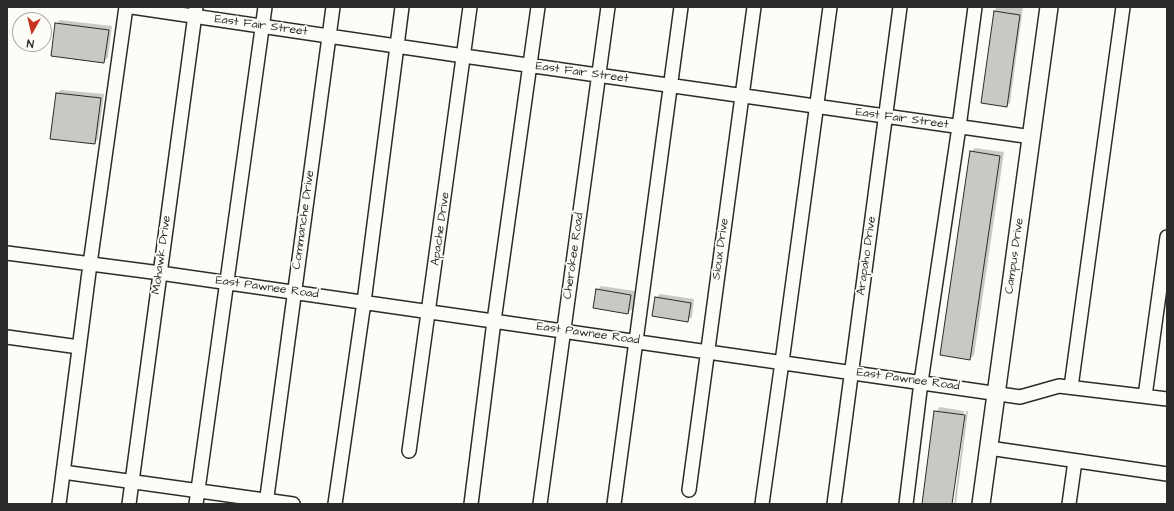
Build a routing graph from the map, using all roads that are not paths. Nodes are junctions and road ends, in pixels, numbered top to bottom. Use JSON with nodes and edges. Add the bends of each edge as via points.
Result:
{"nodes":[{"id":1,"x":126,"y":7,"type":"edge"},
{"id":2,"x":132,"y":7,"type":"edge"},
{"id":3,"x":265,"y":7,"type":"edge"},
{"id":4,"x":333,"y":7,"type":"edge"},
{"id":5,"x":402,"y":7,"type":"edge"},
{"id":6,"x":470,"y":7,"type":"edge"},
{"id":7,"x":538,"y":7,"type":"edge"},
{"id":8,"x":608,"y":7,"type":"edge"},
{"id":9,"x":681,"y":7,"type":"edge"},
{"id":10,"x":754,"y":7,"type":"edge"},
{"id":11,"x":830,"y":7,"type":"edge"},
{"id":12,"x":900,"y":7,"type":"edge"},
{"id":13,"x":975,"y":7,"type":"edge"},
{"id":14,"x":1049,"y":7,"type":"edge"},
{"id":15,"x":1123,"y":7,"type":"edge"},
{"id":16,"x":196,"y":12,"type":"edge"},
{"id":17,"x":262,"y":27,"type":"junction"},
{"id":18,"x":329,"y":36,"type":"junction"},
{"id":19,"x":397,"y":46,"type":"junction"},
{"id":20,"x":464,"y":56,"type":"junction"},
{"id":21,"x":530,"y":66,"type":"junction"},
{"id":22,"x":598,"y":76,"type":"junction"},
{"id":23,"x":670,"y":85,"type":"junction"},
{"id":24,"x":742,"y":95,"type":"junction"},
{"id":25,"x":816,"y":106,"type":"junction"},
{"id":26,"x":886,"y":116,"type":"junction"},
{"id":27,"x":959,"y":127,"type":"junction"},
{"id":28,"x":1032,"y":137,"type":"junction"},
{"id":29,"x":1167,"y":237,"type":"edge"},
{"id":30,"x":7,"y":253,"type":"edge"},
{"id":31,"x":90,"y":264,"type":"junction"},
{"id":32,"x":160,"y":273,"type":"junction"},
{"id":33,"x":227,"y":282,"type":"junction"},
{"id":34,"x":294,"y":292,"type":"junction"},
{"id":35,"x":364,"y":302,"type":"junction"},
{"id":36,"x":429,"y":311,"type":"junction"},
{"id":37,"x":494,"y":321,"type":"junction"},
{"id":38,"x":564,"y":331,"type":"junction"},
{"id":39,"x":7,"y":337,"type":"edge"},
{"id":40,"x":636,"y":342,"type":"junction"},
{"id":41,"x":80,"y":348,"type":"junction"},
{"id":42,"x":708,"y":352,"type":"junction"},
{"id":43,"x":782,"y":362,"type":"junction"},
{"id":44,"x":851,"y":372,"type":"junction"},
{"id":45,"x":921,"y":382,"type":"junction"},
{"id":46,"x":1071,"y":387,"type":"junction"},
{"id":47,"x":997,"y":393,"type":"junction"},
{"id":48,"x":1145,"y":396,"type":"junction"},
{"id":49,"x":1167,"y":399,"type":"edge"},
{"id":50,"x":989,"y":448,"type":"junction"},
{"id":51,"x":410,"y":451,"type":"dead end"},
{"id":52,"x":1075,"y":460,"type":"junction"},
{"id":53,"x":63,"y":472,"type":"junction"},
{"id":54,"x":1167,"y":474,"type":"edge"},
{"id":55,"x":132,"y":482,"type":"junction"},
{"id":56,"x":197,"y":490,"type":"junction"},
{"id":57,"x":689,"y":490,"type":"dead end"},
{"id":58,"x":266,"y":502,"type":"edge"},
{"id":59,"x":59,"y":504,"type":"edge"},
{"id":60,"x":129,"y":504,"type":"edge"},
{"id":61,"x":196,"y":504,"type":"edge"},
{"id":62,"x":293,"y":504,"type":"edge"},
{"id":63,"x":335,"y":504,"type":"edge"},
{"id":64,"x":471,"y":504,"type":"edge"},
{"id":65,"x":540,"y":504,"type":"edge"},
{"id":66,"x":614,"y":504,"type":"edge"},
{"id":67,"x":762,"y":504,"type":"edge"},
{"id":68,"x":834,"y":504,"type":"edge"},
{"id":69,"x":906,"y":504,"type":"edge"},
{"id":70,"x":981,"y":504,"type":"edge"},
{"id":71,"x":1069,"y":504,"type":"edge"}],
"edges":[{"from":1,"to":31,"type":"street"},
{"from":2,"to":16,"type":"street","name":"East Fair Street"},
{"from":3,"to":17,"type":"street"},
{"from":4,"to":18,"type":"street","name":"Commanche Drive"},
{"from":5,"to":19,"type":"street"},
{"from":6,"to":20,"type":"street","name":"Apache Drive"},
{"from":7,"to":21,"type":"street"},
{"from":8,"to":22,"type":"street","name":"Cherokee Road"},
{"from":9,"to":23,"type":"street"},
{"from":10,"to":24,"type":"street","name":"Sioux Drive"},
{"from":11,"to":25,"type":"street"},
{"from":12,"to":26,"type":"street","name":"Arapaho Drive"},
{"from":13,"to":27,"type":"street"},
{"from":14,"to":28,"type":"main road","name":"Campus Drive"},
{"from":15,"to":46,"type":"street"},
{"from":16,"to":17,"type":"street","name":"East Fair Street"},
{"from":16,"to":32,"type":"street","name":"Mohawk Drive"},
{"from":17,"to":18,"type":"street","name":"East Fair Street"},
{"from":17,"to":33,"type":"street"},
{"from":18,"to":19,"type":"street","name":"East Fair Street"},
{"from":18,"to":34,"type":"street","name":"Commanche Drive"},
{"from":19,"to":20,"type":"street","name":"East Fair Street"},
{"from":19,"to":35,"type":"street"},
{"from":20,"to":21,"type":"street","name":"East Fair Street"},
{"from":20,"to":36,"type":"street","name":"Apache Drive"},
{"from":21,"to":22,"type":"street","name":"East Fair Street"},
{"from":21,"to":37,"type":"street"},
{"from":22,"to":23,"type":"street","name":"East Fair Street"},
{"from":22,"to":38,"type":"street","name":"Cherokee Road"},
{"from":23,"to":24,"type":"street","name":"East Fair Street"},
{"from":23,"to":40,"type":"street"},
{"from":24,"to":25,"type":"street","name":"East Fair Street"},
{"from":24,"to":42,"type":"street","name":"Sioux Drive"},
{"from":25,"to":26,"type":"street","name":"East Fair Street"},
{"from":25,"to":43,"type":"street"},
{"from":26,"to":27,"type":"street","name":"East Fair Street"},
{"from":26,"to":44,"type":"street","name":"Arapaho Drive"},
{"from":27,"to":28,"type":"street","name":"East Fair Street"},
{"from":27,"to":45,"type":"street"},
{"from":28,"to":47,"type":"main road","name":"Campus Drive"},
{"from":29,"to":48,"type":"street"},
{"from":30,"to":31,"type":"street","name":"East Pawnee Road"},
{"from":31,"to":32,"type":"street","name":"East Pawnee Road"},
{"from":31,"to":41,"type":"street"},
{"from":32,"to":33,"type":"street","name":"East Pawnee Road"},
{"from":32,"to":55,"type":"street","name":"Mohawk Drive"},
{"from":33,"to":34,"type":"street","name":"East Pawnee Road"},
{"from":33,"to":56,"type":"street"},
{"from":34,"to":35,"type":"street","name":"East Pawnee Road"},
{"from":34,"to":58,"type":"street","name":"Commanche Drive"},
{"from":35,"to":36,"type":"street","name":"East Pawnee Road"},
{"from":35,"to":63,"type":"street"},
{"from":36,"to":37,"type":"street","name":"East Pawnee Road"},
{"from":36,"to":51,"type":"street","name":"Apache Drive"},
{"from":37,"to":38,"type":"street","name":"East Pawnee Road"},
{"from":37,"to":64,"type":"street"},
{"from":38,"to":40,"type":"street","name":"East Pawnee Road"},
{"from":38,"to":65,"type":"street","name":"Cherokee Road"},
{"from":39,"to":41,"type":"street"},
{"from":40,"to":42,"type":"street","name":"East Pawnee Road"},
{"from":40,"to":66,"type":"street"},
{"from":41,"to":53,"type":"street"},
{"from":42,"to":43,"type":"street","name":"East Pawnee Road"},
{"from":42,"to":57,"type":"street","name":"Sioux Drive"},
{"from":43,"to":44,"type":"street","name":"East Pawnee Road"},
{"from":43,"to":67,"type":"street"},
{"from":44,"to":45,"type":"street","name":"East Pawnee Road"},
{"from":44,"to":68,"type":"street","name":"Arapaho Drive"},
{"from":45,"to":47,"type":"street","name":"East Pawnee Road"},
{"from":45,"to":69,"type":"street"},
{"from":46,"to":47,"type":"street","name":"East Pawnee Road","via":[[1059,386],[1020,397]]},
{"from":46,"to":48,"type":"street","name":"East Pawnee Road"},
{"from":47,"to":50,"type":"main road","name":"Campus Drive"},
{"from":48,"to":49,"type":"street","name":"East Pawnee Road"},
{"from":50,"to":52,"type":"street"},
{"from":50,"to":70,"type":"main road","name":"Campus Drive"},
{"from":52,"to":54,"type":"street"},
{"from":52,"to":71,"type":"street"},
{"from":53,"to":55,"type":"street"},
{"from":53,"to":59,"type":"street"},
{"from":55,"to":56,"type":"street"},
{"from":55,"to":60,"type":"street","name":"Mohawk Drive"},
{"from":56,"to":58,"type":"street"},
{"from":56,"to":61,"type":"street"},
{"from":58,"to":62,"type":"street"}]}
